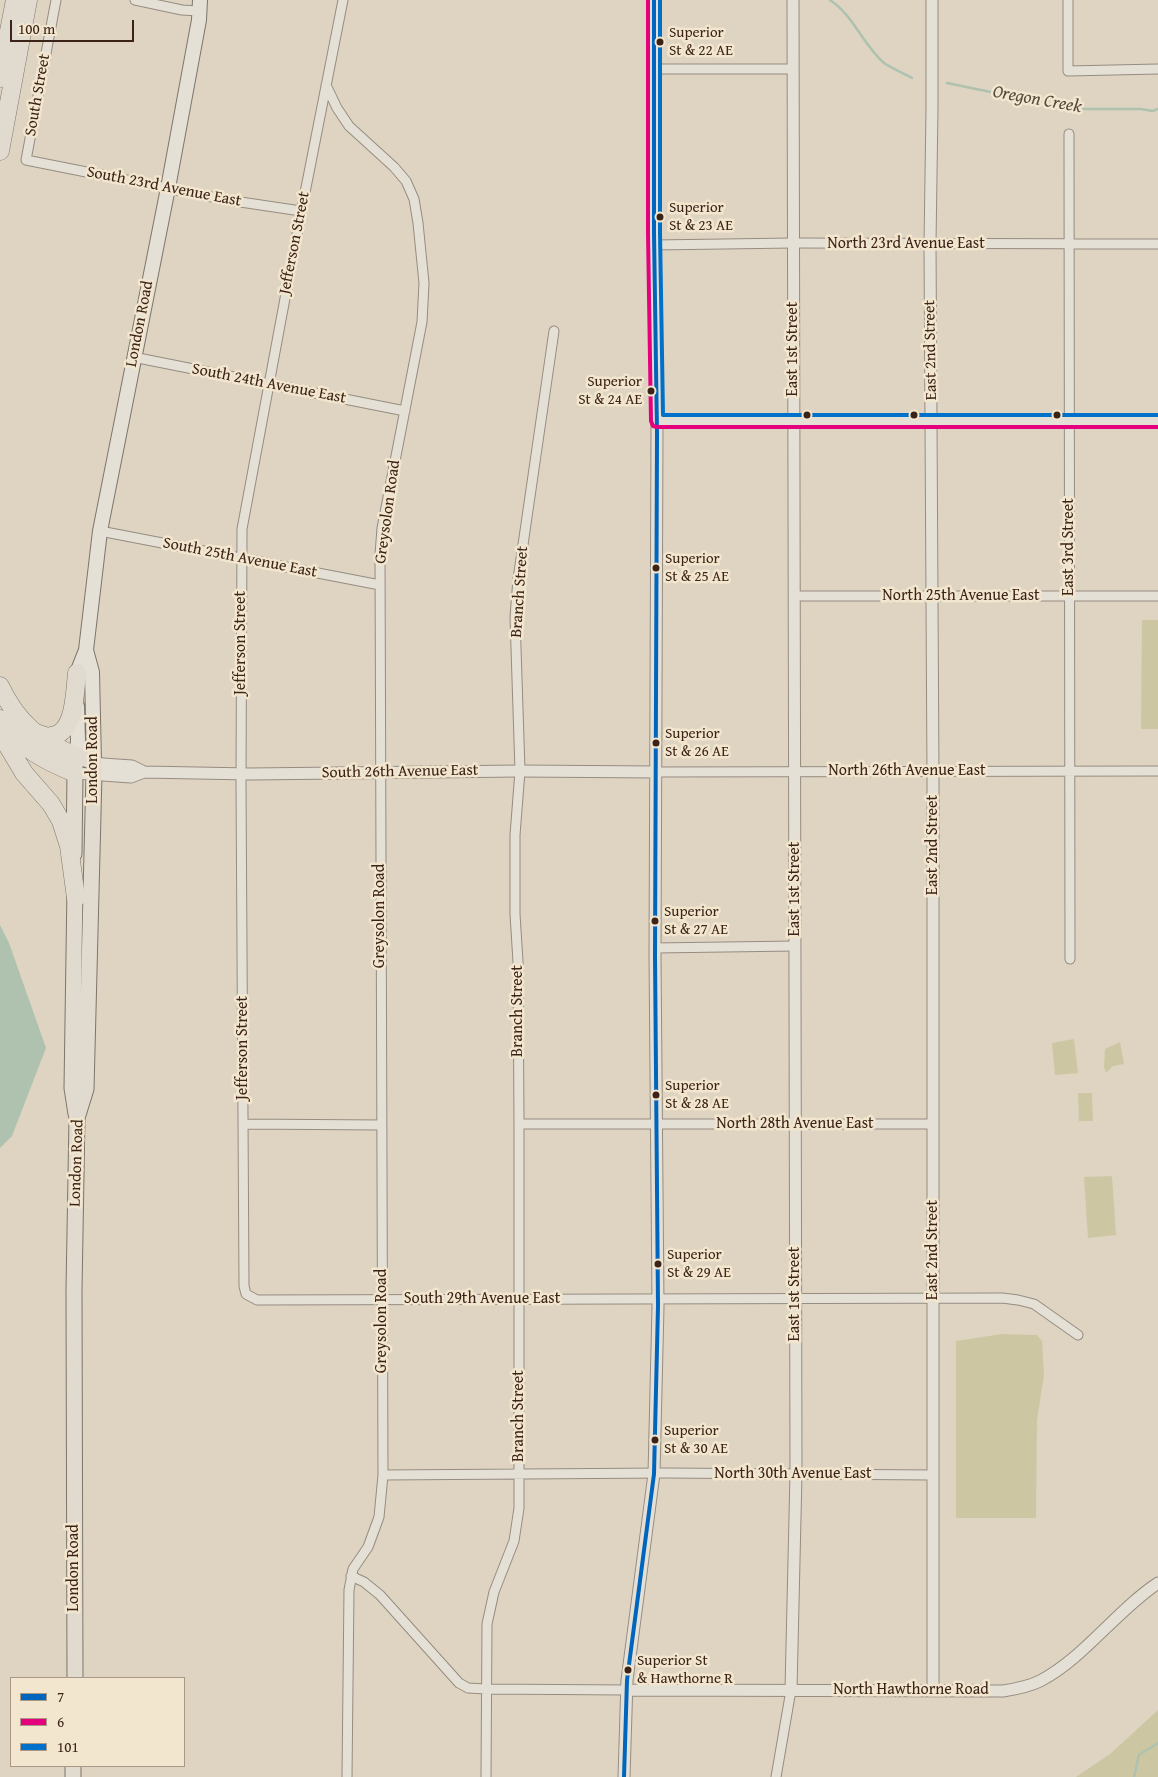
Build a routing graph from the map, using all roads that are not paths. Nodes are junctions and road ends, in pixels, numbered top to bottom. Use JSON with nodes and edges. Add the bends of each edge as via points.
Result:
{"nodes":[{"id":1,"x":15,"y":0,"type":"edge"},
{"id":2,"x":28,"y":0,"type":"edge"},
{"id":3,"x":56,"y":0,"type":"edge"},
{"id":4,"x":135,"y":0,"type":"edge"},
{"id":5,"x":342,"y":0,"type":"edge"},
{"id":6,"x":654,"y":0,"type":"edge"},
{"id":7,"x":794,"y":0,"type":"edge"},
{"id":8,"x":932,"y":0,"type":"edge"},
{"id":9,"x":1068,"y":0,"type":"edge"},
{"id":10,"x":200,"y":6,"type":"edge"},
{"id":11,"x":653,"y":69,"type":"junction"},
{"id":12,"x":793,"y":69,"type":"junction"},
{"id":13,"x":1158,"y":69,"type":"edge"},
{"id":14,"x":0,"y":78,"type":"edge"},
{"id":15,"x":326,"y":85,"type":"junction"},
{"id":16,"x":1069,"y":134,"type":"dead end"},
{"id":17,"x":0,"y":151,"type":"edge"},
{"id":18,"x":26,"y":160,"type":"joint"},
{"id":19,"x":168,"y":188,"type":"junction"},
{"id":20,"x":301,"y":211,"type":"junction"},
{"id":21,"x":793,"y":243,"type":"junction"},
{"id":22,"x":930,"y":244,"type":"junction"},
{"id":23,"x":1068,"y":244,"type":"junction"},
{"id":24,"x":1158,"y":244,"type":"edge"},
{"id":25,"x":654,"y":245,"type":"junction"},
{"id":26,"x":554,"y":331,"type":"dead end"},
{"id":27,"x":133,"y":358,"type":"junction"},
{"id":28,"x":269,"y":384,"type":"junction"},
{"id":29,"x":405,"y":411,"type":"junction"},
{"id":30,"x":793,"y":420,"type":"junction"},
{"id":31,"x":1069,"y":420,"type":"junction"},
{"id":32,"x":657,"y":421,"type":"junction"},
{"id":33,"x":931,"y":421,"type":"junction"},
{"id":34,"x":1158,"y":421,"type":"edge"},
{"id":35,"x":100,"y":531,"type":"junction"},
{"id":36,"x":242,"y":558,"type":"junction"},
{"id":37,"x":380,"y":585,"type":"junction"},
{"id":38,"x":794,"y":596,"type":"junction"},
{"id":39,"x":932,"y":596,"type":"junction"},
{"id":40,"x":1070,"y":596,"type":"junction"},
{"id":41,"x":1158,"y":596,"type":"edge"},
{"id":42,"x":86,"y":650,"type":"junction"},
{"id":43,"x":77,"y":673,"type":"junction"},
{"id":44,"x":0,"y":686,"type":"edge"},
{"id":45,"x":0,"y":719,"type":"edge"},
{"id":46,"x":31,"y":731,"type":"junction"},
{"id":47,"x":0,"y":733,"type":"edge"},
{"id":48,"x":76,"y":765,"type":"junction"},
{"id":49,"x":94,"y":769,"type":"junction"},
{"id":50,"x":520,"y":770,"type":"junction"},
{"id":51,"x":794,"y":771,"type":"junction"},
{"id":52,"x":932,"y":771,"type":"junction"},
{"id":53,"x":1070,"y":771,"type":"junction"},
{"id":54,"x":1158,"y":771,"type":"edge"},
{"id":55,"x":380,"y":772,"type":"junction"},
{"id":56,"x":657,"y":772,"type":"junction"},
{"id":57,"x":241,"y":774,"type":"junction"},
{"id":58,"x":76,"y":898,"type":"junction"},
{"id":59,"x":795,"y":946,"type":"junction"},
{"id":60,"x":655,"y":948,"type":"junction"},
{"id":61,"x":1070,"y":959,"type":"dead end"},
{"id":62,"x":77,"y":1118,"type":"junction"},
{"id":63,"x":244,"y":1124,"type":"junction"},
{"id":64,"x":519,"y":1124,"type":"junction"},
{"id":65,"x":657,"y":1124,"type":"junction"},
{"id":66,"x":795,"y":1124,"type":"junction"},
{"id":67,"x":932,"y":1124,"type":"junction"},
{"id":68,"x":381,"y":1126,"type":"junction"},
{"id":69,"x":248,"y":1295,"type":"joint"},
{"id":70,"x":519,"y":1298,"type":"junction"},
{"id":71,"x":658,"y":1299,"type":"junction"},
{"id":72,"x":794,"y":1299,"type":"junction"},
{"id":73,"x":382,"y":1300,"type":"junction"},
{"id":74,"x":933,"y":1300,"type":"junction"},
{"id":75,"x":1078,"y":1335,"type":"dead end"},
{"id":76,"x":654,"y":1474,"type":"junction"},
{"id":77,"x":796,"y":1474,"type":"junction"},
{"id":78,"x":383,"y":1475,"type":"junction"},
{"id":79,"x":520,"y":1475,"type":"junction"},
{"id":80,"x":932,"y":1475,"type":"junction"},
{"id":81,"x":351,"y":1576,"type":"junction"},
{"id":82,"x":1158,"y":1583,"type":"edge"},
{"id":83,"x":75,"y":1677,"type":"edge"},
{"id":84,"x":486,"y":1689,"type":"junction"},
{"id":85,"x":627,"y":1690,"type":"junction"},
{"id":86,"x":792,"y":1690,"type":"junction"},
{"id":87,"x":933,"y":1690,"type":"junction"},
{"id":88,"x":347,"y":1777,"type":"edge"},
{"id":89,"x":486,"y":1777,"type":"edge"},
{"id":90,"x":624,"y":1777,"type":"edge"},
{"id":91,"x":776,"y":1777,"type":"edge"}],
"edges":[{"from":1,"to":14,"type":"highway"},
{"from":2,"to":17,"type":"highway"},
{"from":3,"to":18,"type":"street","name":"South Street"},
{"from":4,"to":10,"type":"street","via":[[182,10]]},
{"from":5,"to":15,"type":"street","name":"Jefferson Street"},
{"from":6,"to":11,"type":"street"},
{"from":7,"to":12,"type":"street","name":"East 1st Street"},
{"from":8,"to":22,"type":"street","name":"East 2nd Street"},
{"from":9,"to":13,"type":"street","via":[[1068,71]]},
{"from":10,"to":19,"type":"main road","name":"London Road"},
{"from":11,"to":12,"type":"street"},
{"from":11,"to":25,"type":"street"},
{"from":12,"to":21,"type":"street","name":"East 1st Street"},
{"from":15,"to":20,"type":"street","name":"Jefferson Street"},
{"from":15,"to":29,"type":"street","name":"Greysolon Road","via":[[348,126],[394,167],[406,181],[414,199],[424,294],[421,329]]},
{"from":16,"to":23,"type":"street","name":"East 3rd Street"},
{"from":18,"to":19,"type":"street","name":"South 23rd Avenue East"},
{"from":19,"to":20,"type":"street","name":"South 23rd Avenue East"},
{"from":19,"to":27,"type":"main road","name":"London Road"},
{"from":20,"to":28,"type":"street","name":"Jefferson Street"},
{"from":21,"to":22,"type":"street","name":"North 23rd Avenue East"},
{"from":21,"to":25,"type":"street","name":"North 23rd Avenue East"},
{"from":21,"to":30,"type":"street","name":"East 1st Street"},
{"from":22,"to":23,"type":"street","name":"North 23rd Avenue East"},
{"from":22,"to":33,"type":"street","name":"East 2nd Street"},
{"from":23,"to":24,"type":"street","name":"North 23rd Avenue East"},
{"from":23,"to":31,"type":"street","name":"East 3rd Street"},
{"from":25,"to":32,"type":"street"},
{"from":26,"to":50,"type":"street","name":"Branch Street","via":[[516,606]]},
{"from":27,"to":28,"type":"street","name":"South 24th Avenue East"},
{"from":27,"to":35,"type":"main road","name":"London Road"},
{"from":28,"to":29,"type":"street","name":"South 24th Avenue East"},
{"from":28,"to":36,"type":"street","name":"Jefferson Street","via":[[242,529]]},
{"from":29,"to":37,"type":"street","name":"Greysolon Road","via":[[382,528]]},
{"from":30,"to":32,"type":"street"},
{"from":30,"to":33,"type":"street"},
{"from":30,"to":38,"type":"street","name":"East 1st Street"},
{"from":31,"to":33,"type":"street"},
{"from":31,"to":34,"type":"street"},
{"from":31,"to":40,"type":"street","name":"East 3rd Street"},
{"from":32,"to":56,"type":"street"},
{"from":33,"to":39,"type":"street","name":"East 2nd Street"},
{"from":35,"to":36,"type":"street","name":"South 25th Avenue East"},
{"from":35,"to":42,"type":"main road","name":"London Road"},
{"from":36,"to":37,"type":"street","name":"South 25th Avenue East"},
{"from":36,"to":57,"type":"street","name":"Jefferson Street"},
{"from":37,"to":55,"type":"street","name":"Greysolon Road"},
{"from":38,"to":39,"type":"street","name":"North 25th Avenue East"},
{"from":38,"to":51,"type":"street","name":"East 1st Street"},
{"from":39,"to":40,"type":"street","name":"North 25th Avenue East"},
{"from":39,"to":52,"type":"street","name":"East 2nd Street"},
{"from":40,"to":41,"type":"street","name":"North 25th Avenue East"},
{"from":40,"to":53,"type":"street","name":"East 3rd Street"},
{"from":42,"to":43,"type":"main road","name":"London Road"},
{"from":42,"to":49,"type":"main road","name":"London Road","via":[[92,672]]},
{"from":43,"to":46,"type":"highway","via":[[70,720],[60,733],[48,737]]},
{"from":43,"to":48,"type":"main road","name":"London Road"},
{"from":44,"to":46,"type":"highway"},
{"from":45,"to":48,"type":"highway","via":[[14,737],[34,754]]},
{"from":46,"to":48,"type":"highway"},
{"from":47,"to":58,"type":"highway","via":[[24,773],[61,821],[70,846]]},
{"from":48,"to":49,"type":"highway"},
{"from":48,"to":58,"type":"highway","name":"London Road"},
{"from":49,"to":57,"type":"street","name":"South 26th Avenue East","via":[[131,777],[144,772]]},
{"from":49,"to":62,"type":"highway","name":"London Road","via":[[86,1089]]},
{"from":50,"to":55,"type":"street","name":"South 26th Avenue East"},
{"from":50,"to":56,"type":"street","name":"South 26th Avenue East"},
{"from":50,"to":64,"type":"street","name":"Branch Street","via":[[515,835]]},
{"from":51,"to":52,"type":"street","name":"North 26th Avenue East"},
{"from":51,"to":56,"type":"street","name":"North 26th Avenue East"},
{"from":51,"to":59,"type":"street","name":"East 1st Street"},
{"from":52,"to":53,"type":"street","name":"North 26th Avenue East"},
{"from":52,"to":67,"type":"street","name":"East 2nd Street"},
{"from":53,"to":54,"type":"street","name":"North 26th Avenue East"},
{"from":53,"to":61,"type":"street","name":"East 3rd Street"},
{"from":55,"to":57,"type":"street","name":"South 26th Avenue East"},
{"from":55,"to":68,"type":"street","name":"Greysolon Road"},
{"from":56,"to":60,"type":"street"},
{"from":57,"to":63,"type":"street","name":"Jefferson Street"},
{"from":58,"to":62,"type":"highway","name":"London Road","via":[[72,1088]]},
{"from":59,"to":60,"type":"street"},
{"from":59,"to":66,"type":"street","name":"East 1st Street"},
{"from":60,"to":65,"type":"street"},
{"from":62,"to":83,"type":"highway","name":"London Road"},
{"from":63,"to":68,"type":"street"},
{"from":63,"to":69,"type":"street","name":"Jefferson Street","via":[[244,1286]]},
{"from":64,"to":65,"type":"street","name":"North 28th Avenue East"},
{"from":64,"to":70,"type":"street","name":"Branch Street"},
{"from":65,"to":66,"type":"street","name":"North 28th Avenue East"},
{"from":65,"to":71,"type":"street"},
{"from":66,"to":67,"type":"street","name":"North 28th Avenue East"},
{"from":66,"to":72,"type":"street","name":"East 1st Street"},
{"from":67,"to":74,"type":"street","name":"East 2nd Street"},
{"from":68,"to":73,"type":"street","name":"Greysolon Road"},
{"from":69,"to":73,"type":"street","name":"South 29th Avenue East","via":[[257,1300]]},
{"from":70,"to":71,"type":"street","name":"South 29th Avenue East"},
{"from":70,"to":73,"type":"street","name":"South 29th Avenue East"},
{"from":70,"to":79,"type":"street","name":"Branch Street"},
{"from":71,"to":72,"type":"street","name":"South 29th Avenue East"},
{"from":71,"to":76,"type":"street"},
{"from":72,"to":74,"type":"street","name":"South 29th Avenue East"},
{"from":72,"to":77,"type":"street","name":"East 1st Street"},
{"from":73,"to":78,"type":"street","name":"Greysolon Road"},
{"from":74,"to":75,"type":"street","name":"South 29th Avenue East","via":[[1002,1298],[1029,1302]]},
{"from":74,"to":80,"type":"street","name":"East 2nd Street"},
{"from":76,"to":77,"type":"street","name":"North 30th Avenue East"},
{"from":76,"to":79,"type":"street","name":"North 30th Avenue East"},
{"from":76,"to":85,"type":"street"},
{"from":77,"to":80,"type":"street","name":"North 30th Avenue East"},
{"from":77,"to":86,"type":"street","name":"East 1st Street"},
{"from":78,"to":79,"type":"street","name":"North 30th Avenue East"},
{"from":78,"to":81,"type":"street","name":"Greysolon Road","via":[[375,1529]]},
{"from":79,"to":84,"type":"street","name":"Branch Street","via":[[517,1528],[494,1592],[487,1624]]},
{"from":80,"to":87,"type":"street","name":"East 2nd Street"},
{"from":81,"to":84,"type":"street","via":[[380,1595],[458,1683],[468,1688]]},
{"from":81,"to":88,"type":"street","name":"Greysolon Road"},
{"from":82,"to":87,"type":"street","name":"North Hawthorne Road","via":[[1040,1682],[1003,1690]]},
{"from":84,"to":85,"type":"street"},
{"from":84,"to":89,"type":"street","name":"Branch Street"},
{"from":85,"to":86,"type":"street","name":"North Hawthorne Road"},
{"from":85,"to":90,"type":"street"},
{"from":86,"to":87,"type":"street","name":"North Hawthorne Road"},
{"from":86,"to":91,"type":"street","name":"East 1st Street"}]}
